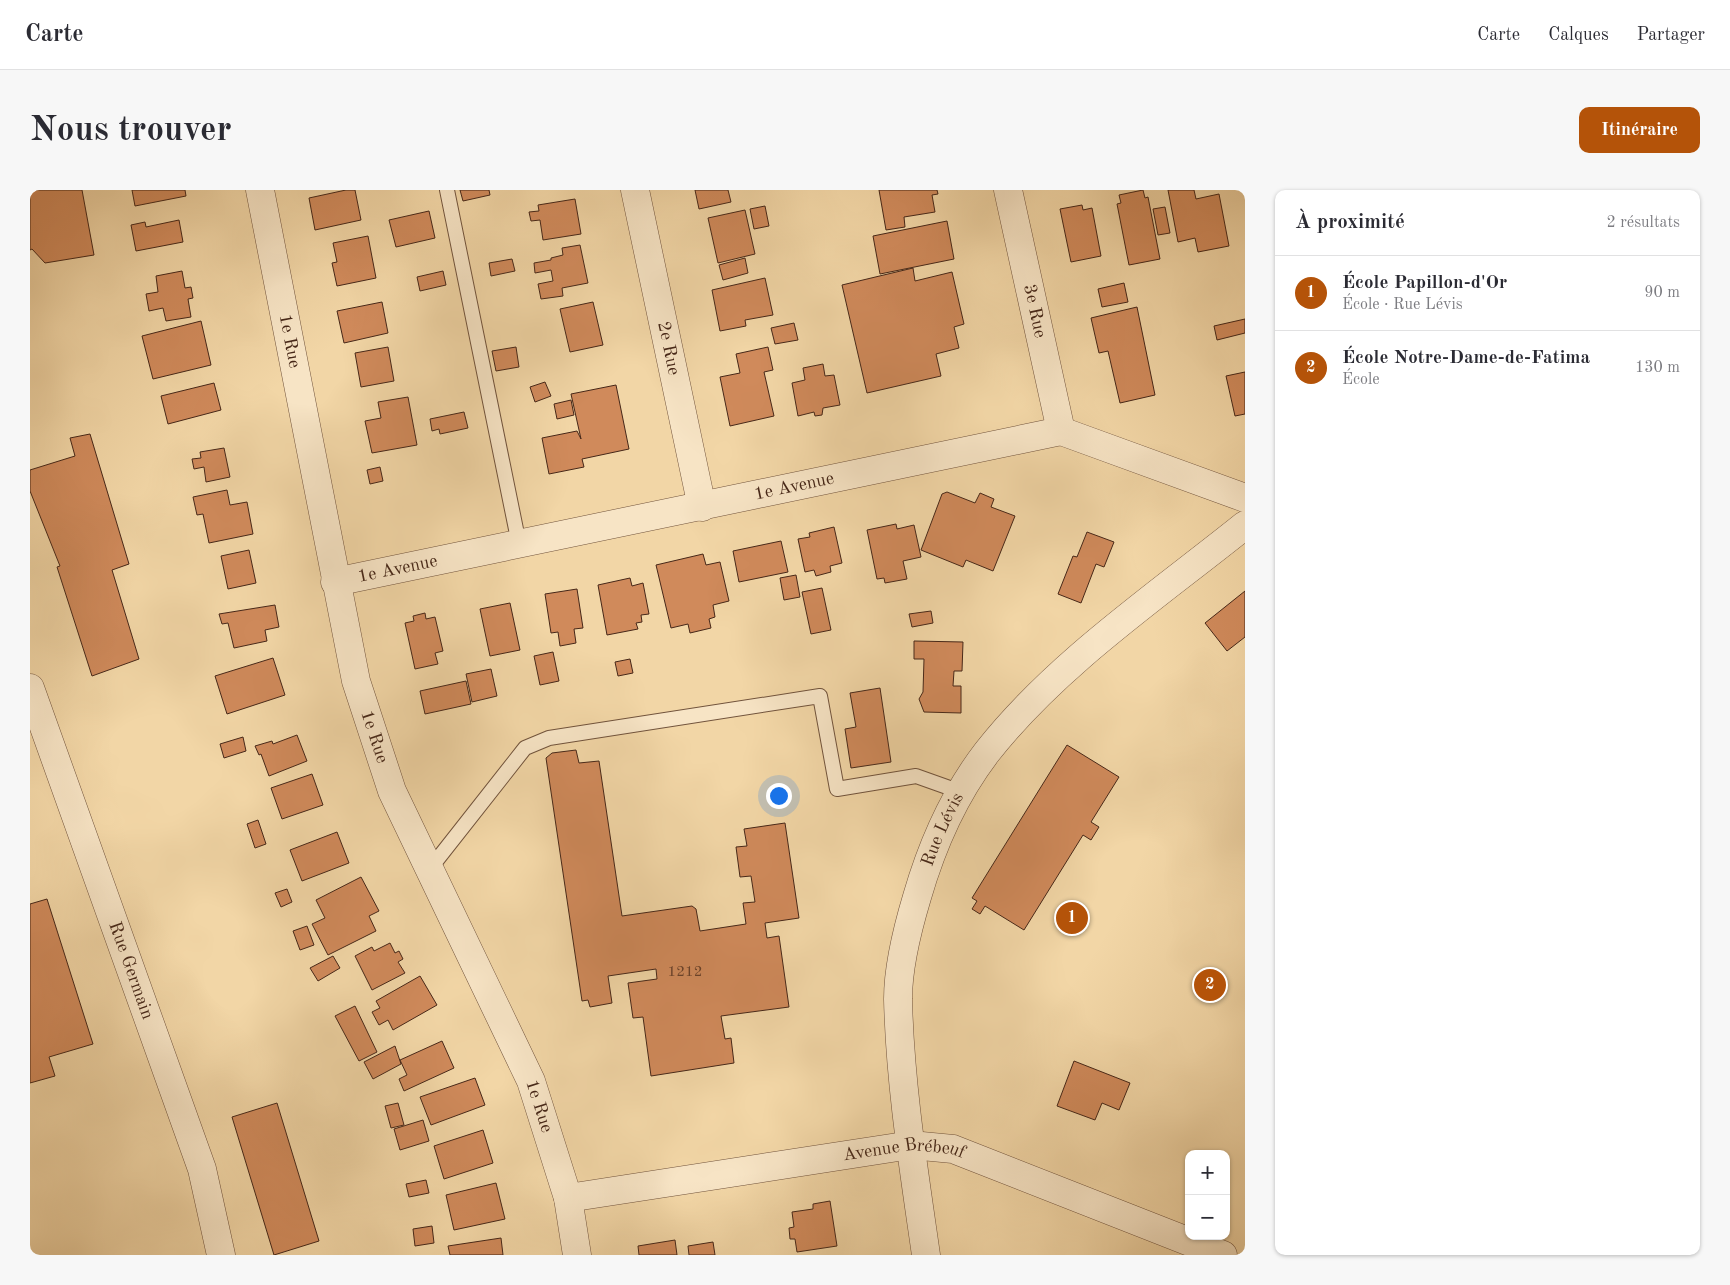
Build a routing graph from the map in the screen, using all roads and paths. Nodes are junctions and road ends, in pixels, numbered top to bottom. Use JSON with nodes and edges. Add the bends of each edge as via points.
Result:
{"nodes":[{"id":1,"x":260,"y":190,"type":"edge"},
{"id":2,"x":447,"y":190,"type":"edge"},
{"id":3,"x":635,"y":190,"type":"edge"},
{"id":4,"x":1008,"y":190,"type":"edge"},
{"id":5,"x":1061,"y":430,"type":"junction"},
{"id":6,"x":1245,"y":498,"type":"edge"},
{"id":7,"x":702,"y":507,"type":"junction"},
{"id":8,"x":1245,"y":525,"type":"edge"},
{"id":9,"x":519,"y":544,"type":"junction"},
{"id":10,"x":335,"y":582,"type":"junction"},
{"id":11,"x":30,"y":688,"type":"edge"},
{"id":12,"x":961,"y":792,"type":"junction"},
{"id":13,"x":429,"y":870,"type":"junction"},
{"id":14,"x":911,"y":1145,"type":"junction"},
{"id":15,"x":568,"y":1198,"type":"junction"},
{"id":16,"x":221,"y":1255,"type":"edge"},
{"id":17,"x":577,"y":1255,"type":"edge"},
{"id":18,"x":926,"y":1255,"type":"edge"},
{"id":19,"x":1223,"y":1255,"type":"edge"}],
"edges":[{"from":1,"to":10,"type":"street","name":"1e Rue"},
{"from":2,"to":9,"type":"lane"},
{"from":3,"to":7,"type":"street","name":"2e Rue"},
{"from":4,"to":5,"type":"street","name":"3e Rue"},
{"from":5,"to":6,"type":"street"},
{"from":5,"to":7,"type":"street","name":"1e Avenue"},
{"from":7,"to":9,"type":"street","name":"1e Avenue"},
{"from":8,"to":12,"type":"street","name":"Rue Lévis","via":[[1042,690],[987,753]]},
{"from":9,"to":10,"type":"street","name":"1e Avenue"},
{"from":10,"to":13,"type":"street","name":"1e Rue","via":[[356,681],[392,791]]},
{"from":11,"to":16,"type":"street","name":"Rue Germain","via":[[202,1169]]},
{"from":12,"to":13,"type":"lane","via":[[916,776],[837,789],[820,696],[549,738],[525,748]]},
{"from":12,"to":14,"type":"street","name":"Rue Lévis","via":[[930,853],[906,939],[898,997]]},
{"from":13,"to":15,"type":"street","name":"1e Rue","via":[[531,1081]]},
{"from":14,"to":15,"type":"street","name":"Avenue Brébeuf"},
{"from":14,"to":18,"type":"street","name":"Rue Lévis"},
{"from":14,"to":19,"type":"street","name":"Avenue Brébeuf","via":[[953,1149]]},
{"from":15,"to":17,"type":"street","name":"1e Rue"}]}
